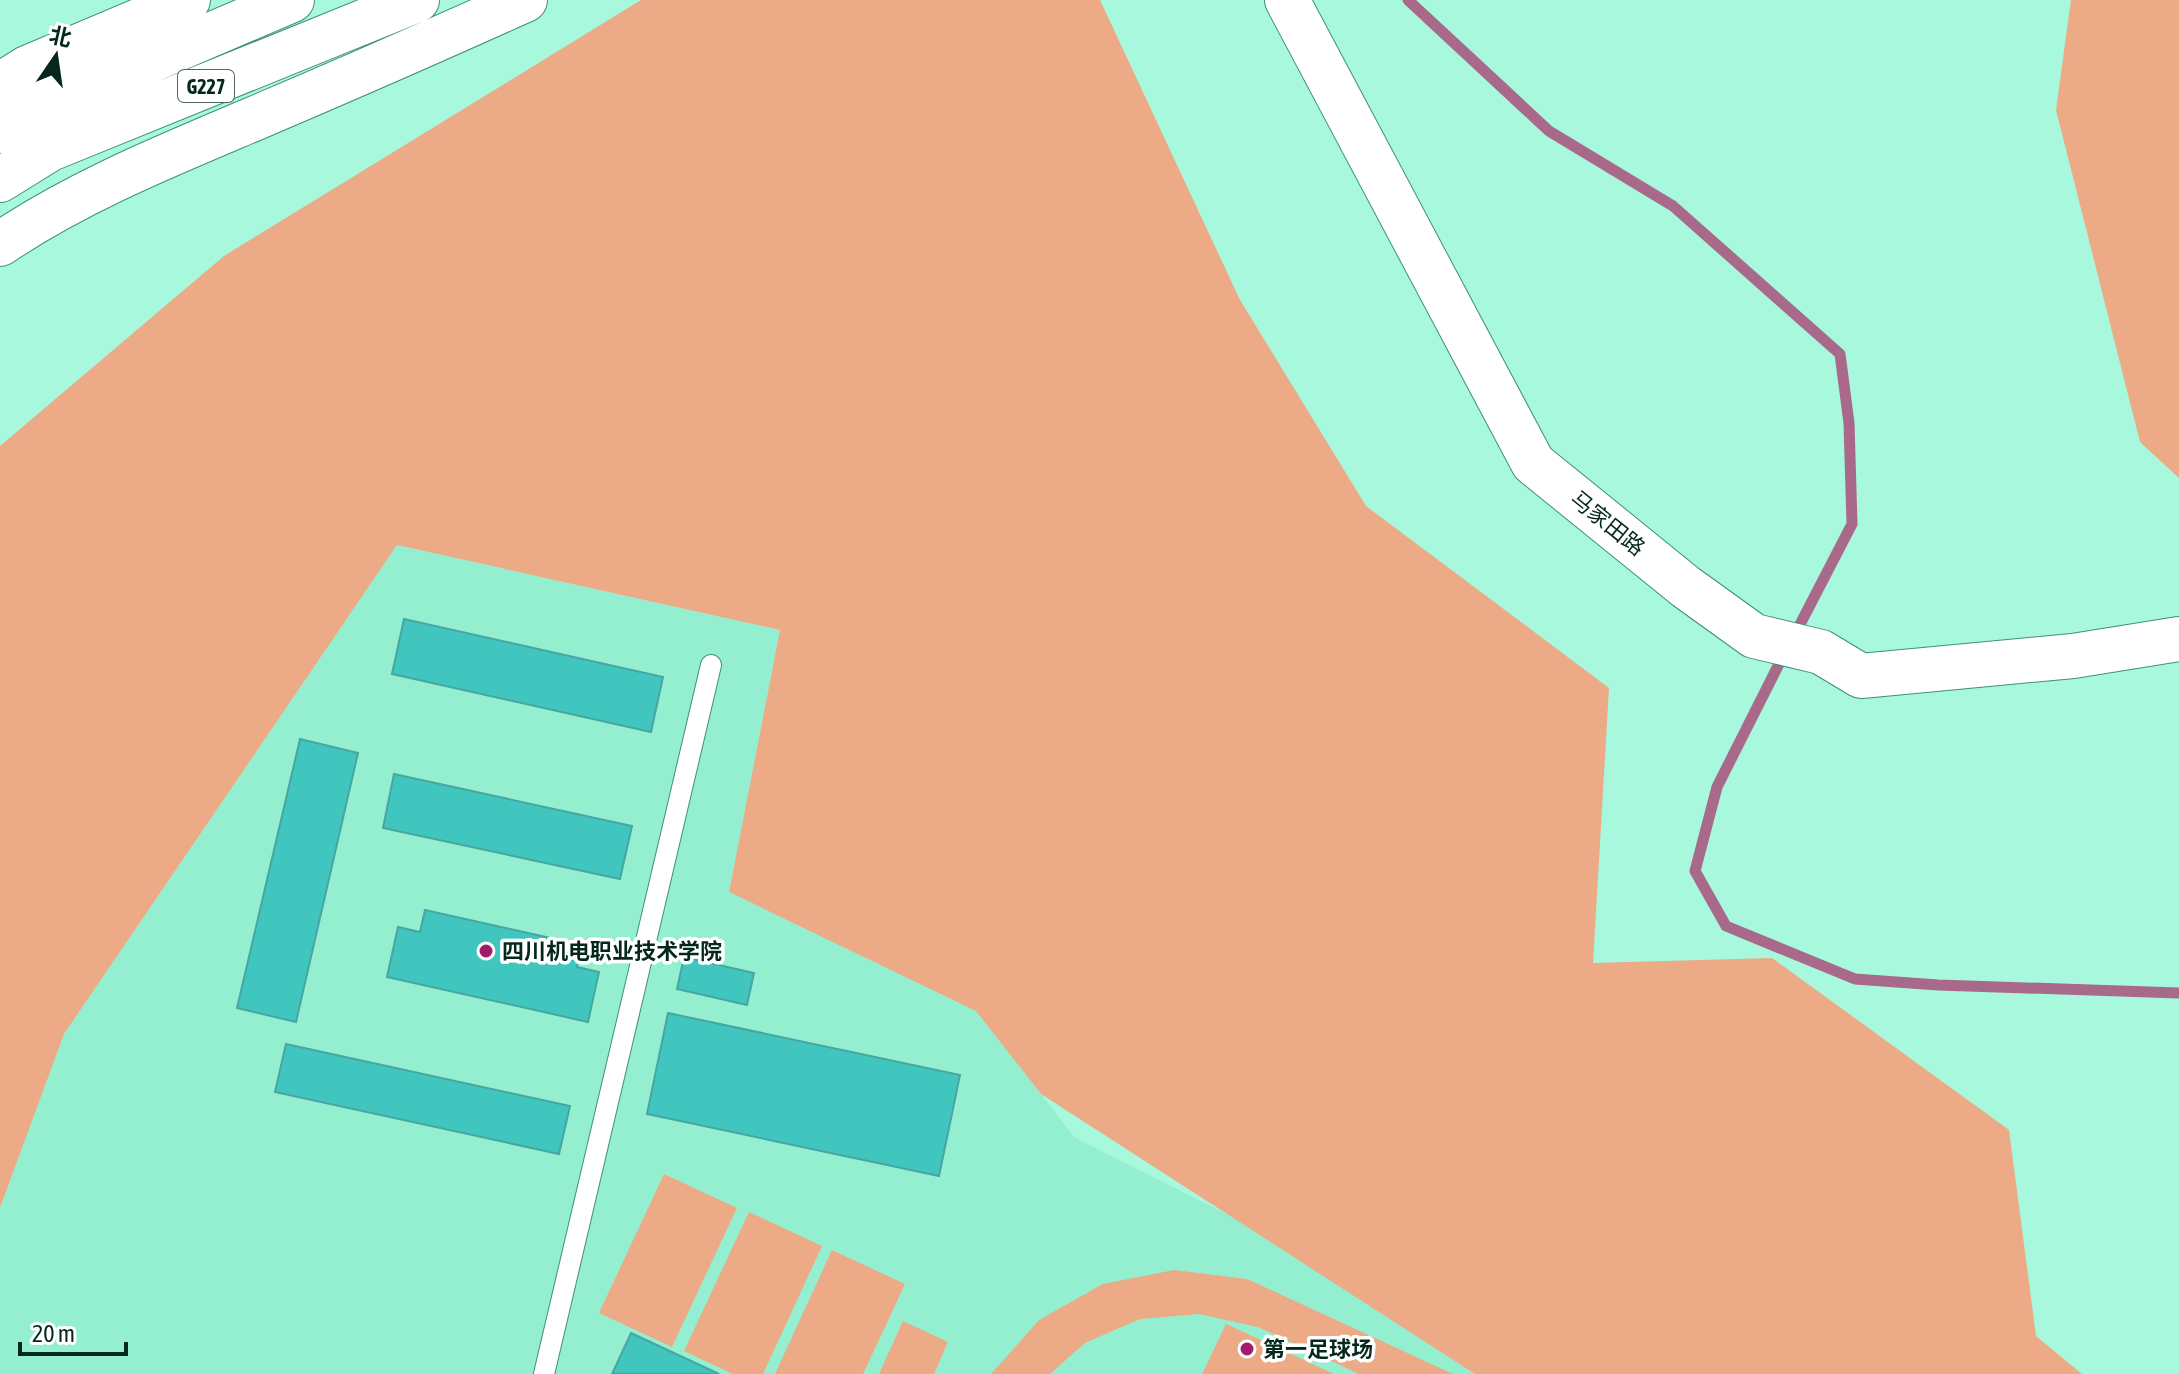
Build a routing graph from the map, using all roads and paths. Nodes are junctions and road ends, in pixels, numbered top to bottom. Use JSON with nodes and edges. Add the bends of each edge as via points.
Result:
{"nodes":[{"id":1,"x":188,"y":0,"type":"edge"},
{"id":2,"x":292,"y":0,"type":"edge"},
{"id":3,"x":417,"y":0,"type":"edge"},
{"id":4,"x":525,"y":0,"type":"edge"},
{"id":5,"x":1287,"y":0,"type":"edge"},
{"id":6,"x":0,"y":85,"type":"edge"},
{"id":7,"x":0,"y":131,"type":"edge"},
{"id":8,"x":0,"y":180,"type":"edge"},
{"id":9,"x":0,"y":244,"type":"edge"},
{"id":10,"x":2179,"y":639,"type":"edge"},
{"id":11,"x":711,"y":665,"type":"dead end"},
{"id":12,"x":544,"y":1374,"type":"edge"}],
"edges":[{"from":1,"to":6,"type":"main road","via":[[27,68]]},
{"from":2,"to":7,"type":"main road","number":"G227","via":[[28,113]]},
{"from":3,"to":8,"type":"main road","number":"G227","via":[[50,149]]},
{"from":4,"to":9,"type":"main road","via":[[168,156],[32,222]]},
{"from":5,"to":10,"type":"main road","name":"马家田路","via":[[1533,463],[1754,636],[1821,652],[1861,676],[2073,656]]},
{"from":11,"to":12,"type":"lane"}]}
